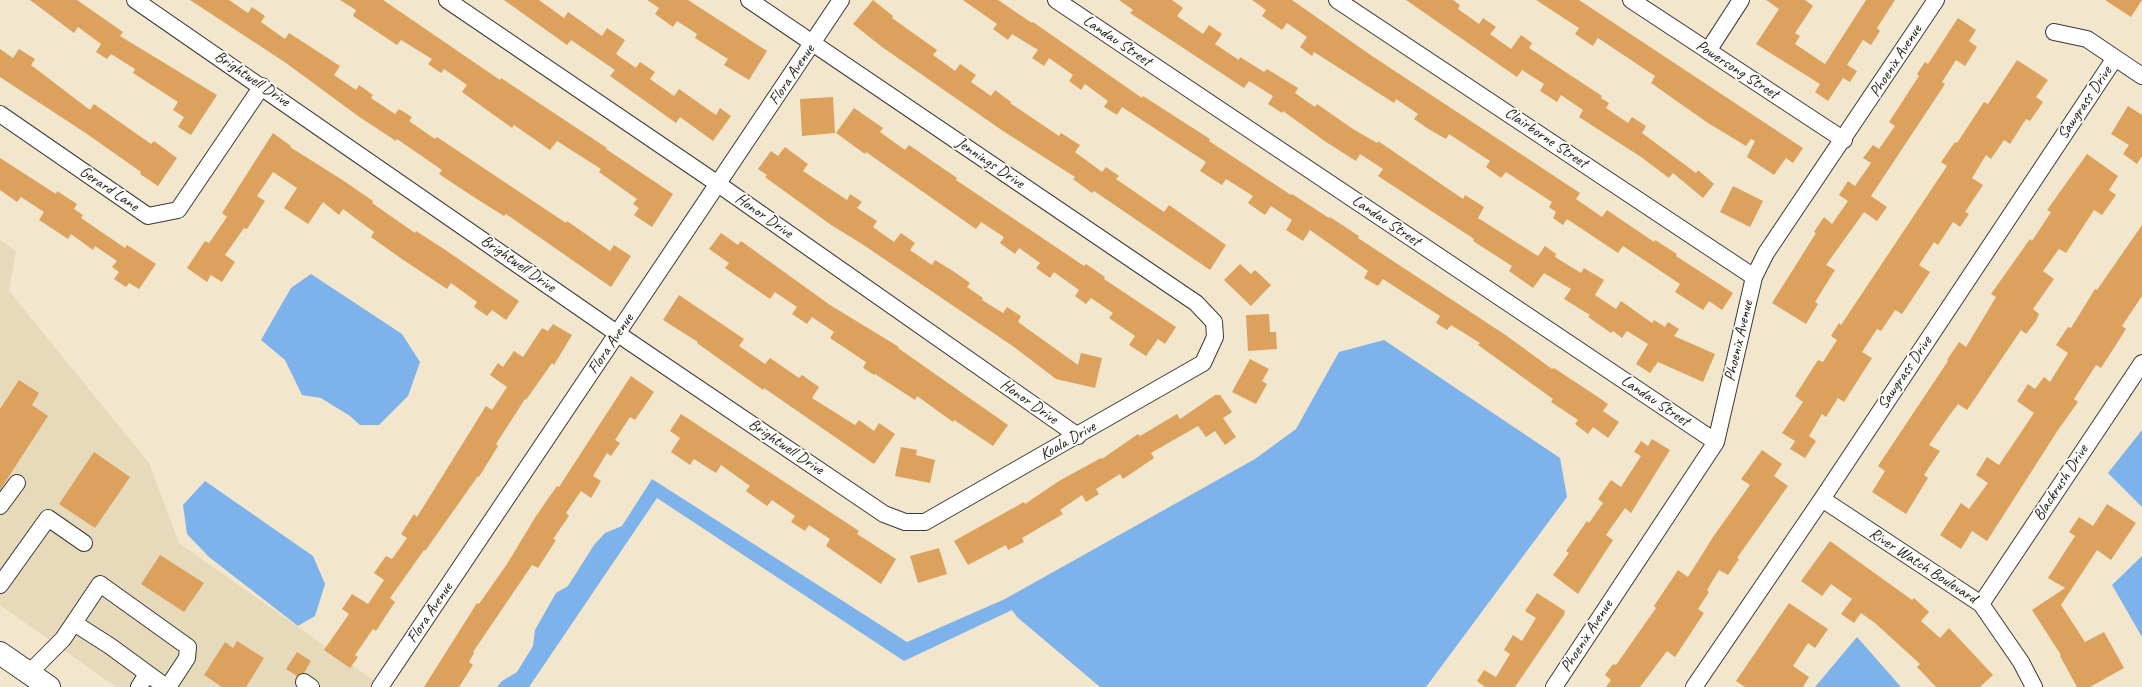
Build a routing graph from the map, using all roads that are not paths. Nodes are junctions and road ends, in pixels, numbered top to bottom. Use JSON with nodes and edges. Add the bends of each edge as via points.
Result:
{"nodes":[{"id":1,"x":135,"y":0,"type":"edge"},
{"id":2,"x":447,"y":0,"type":"edge"},
{"id":3,"x":749,"y":0,"type":"edge"},
{"id":4,"x":840,"y":0,"type":"edge"},
{"id":5,"x":1056,"y":0,"type":"edge"},
{"id":6,"x":1337,"y":0,"type":"edge"},
{"id":7,"x":1631,"y":0,"type":"edge"},
{"id":8,"x":1741,"y":0,"type":"edge"},
{"id":9,"x":1936,"y":0,"type":"edge"},
{"id":10,"x":2054,"y":32,"type":"dead end"},
{"id":11,"x":813,"y":44,"type":"junction"},
{"id":12,"x":1708,"y":51,"type":"junction"},
{"id":13,"x":2115,"y":58,"type":"junction"},
{"id":14,"x":2142,"y":76,"type":"edge"},
{"id":15,"x":262,"y":86,"type":"junction"},
{"id":16,"x":0,"y":114,"type":"edge"},
{"id":17,"x":1844,"y":140,"type":"junction"},
{"id":18,"x":718,"y":184,"type":"junction"},
{"id":19,"x":1754,"y":276,"type":"junction"},
{"id":20,"x":618,"y":334,"type":"junction"},
{"id":21,"x":1215,"y":337,"type":"joint"},
{"id":22,"x":2142,"y":363,"type":"edge"},
{"id":23,"x":1078,"y":436,"type":"junction"},
{"id":24,"x":1716,"y":442,"type":"junction"},
{"id":25,"x":18,"y":483,"type":"dead end"},
{"id":26,"x":1822,"y":499,"type":"junction"},
{"id":27,"x":0,"y":506,"type":"edge"},
{"id":28,"x":905,"y":522,"type":"joint"},
{"id":29,"x":84,"y":543,"type":"dead end"},
{"id":30,"x":0,"y":585,"type":"edge"},
{"id":31,"x":1981,"y":604,"type":"junction"},
{"id":32,"x":74,"y":623,"type":"junction"},
{"id":33,"x":0,"y":653,"type":"edge"},
{"id":34,"x":29,"y":673,"type":"junction"},
{"id":35,"x":143,"y":680,"type":"edge"},
{"id":36,"x":49,"y":687,"type":"edge"},
{"id":37,"x":167,"y":687,"type":"edge"},
{"id":38,"x":380,"y":687,"type":"edge"},
{"id":39,"x":1554,"y":687,"type":"edge"},
{"id":40,"x":1694,"y":687,"type":"edge"},
{"id":41,"x":2034,"y":687,"type":"edge"}],
"edges":[{"from":1,"to":15,"type":"street","name":"Brightwell Drive"},
{"from":2,"to":18,"type":"street","name":"Honor Drive"},
{"from":3,"to":11,"type":"street","name":"Jennings Drive"},
{"from":4,"to":11,"type":"street","name":"Flora Avenue"},
{"from":5,"to":24,"type":"street","name":"Landau Street"},
{"from":6,"to":19,"type":"street","name":"Clairborne Street"},
{"from":7,"to":12,"type":"street","name":"Powersong Street"},
{"from":8,"to":12,"type":"street"},
{"from":9,"to":17,"type":"street","name":"Phoenix Avenue"},
{"from":10,"to":13,"type":"street","via":[[2087,39]]},
{"from":11,"to":18,"type":"street","name":"Flora Avenue"},
{"from":11,"to":21,"type":"street","name":"Jennings Drive","via":[[1196,303],[1214,322]]},
{"from":12,"to":17,"type":"street","name":"Powersong Street"},
{"from":13,"to":14,"type":"street"},
{"from":13,"to":26,"type":"street","name":"Sawgrass Drive"},
{"from":15,"to":16,"type":"street","name":"Gerard Lane","via":[[178,210],[148,216]]},
{"from":15,"to":20,"type":"street","name":"Brightwell Drive"},
{"from":17,"to":19,"type":"street","name":"Phoenix Avenue","via":[[1766,253]]},
{"from":18,"to":20,"type":"street","name":"Flora Avenue"},
{"from":18,"to":23,"type":"street","name":"Honor Drive"},
{"from":19,"to":24,"type":"street","name":"Phoenix Avenue"},
{"from":20,"to":28,"type":"street","name":"Brightwell Drive","via":[[884,514]]},
{"from":20,"to":38,"type":"street","name":"Flora Avenue"},
{"from":21,"to":23,"type":"street","name":"Koala Drive","via":[[1203,363]]},
{"from":22,"to":31,"type":"street","name":"Blackrush Drive"},
{"from":23,"to":28,"type":"street","name":"Koala Drive","via":[[925,522]]},
{"from":24,"to":39,"type":"street","name":"Phoenix Avenue"},
{"from":25,"to":27,"type":"street"},
{"from":26,"to":31,"type":"street","name":"River Watch Boulevard"},
{"from":26,"to":40,"type":"street","name":"Sawgrass Drive"},
{"from":29,"to":30,"type":"street","via":[[48,518]]},
{"from":31,"to":41,"type":"street","name":"River Watch Boulevard"},
{"from":32,"to":34,"type":"street","via":[[64,639]]},
{"from":32,"to":35,"type":"street"},
{"from":32,"to":37,"type":"street","via":[[100,584],[188,648],[187,658]]},
{"from":33,"to":34,"type":"highway"},
{"from":34,"to":36,"type":"highway"},
{"from":35,"to":37,"type":"street"}]}
